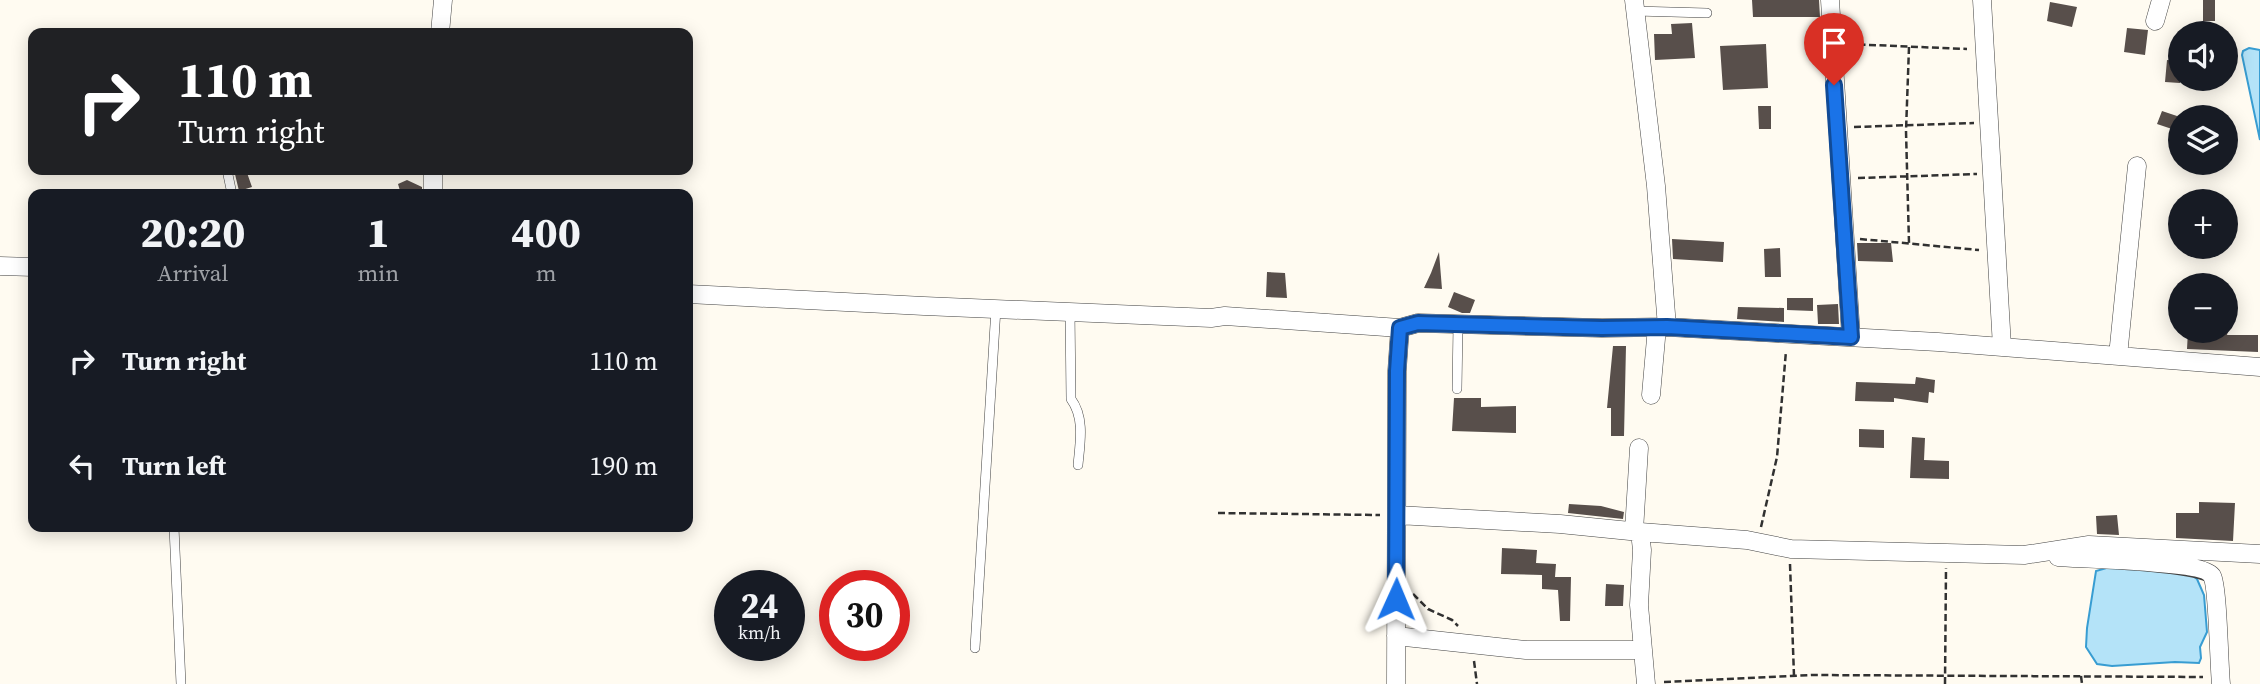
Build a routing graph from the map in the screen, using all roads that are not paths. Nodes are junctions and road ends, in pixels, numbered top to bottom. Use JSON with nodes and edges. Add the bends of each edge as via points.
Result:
{"nodes":[{"id":1,"x":443,"y":0,"type":"edge"},
{"id":2,"x":1830,"y":0,"type":"edge"},
{"id":3,"x":1982,"y":0,"type":"edge"},
{"id":4,"x":2161,"y":0,"type":"edge"},
{"id":5,"x":1635,"y":6,"type":"edge"},
{"id":6,"x":1707,"y":13,"type":"dead end"},
{"id":7,"x":2155,"y":21,"type":"dead end"},
{"id":8,"x":440,"y":28,"type":"edge"},
{"id":9,"x":2137,"y":166,"type":"dead end"},
{"id":10,"x":0,"y":266,"type":"edge"},
{"id":11,"x":28,"y":267,"type":"edge"},
{"id":12,"x":693,"y":294,"type":"edge"},
{"id":13,"x":996,"y":308,"type":"junction"},
{"id":14,"x":1070,"y":311,"type":"junction"},
{"id":15,"x":1458,"y":325,"type":"junction"},
{"id":16,"x":1662,"y":327,"type":"junction"},
{"id":17,"x":1400,"y":328,"type":"junction"},
{"id":18,"x":1851,"y":337,"type":"junction"},
{"id":19,"x":2002,"y":347,"type":"junction"},
{"id":20,"x":2118,"y":356,"type":"junction"},
{"id":21,"x":2260,"y":367,"type":"edge"},
{"id":22,"x":1457,"y":388,"type":"dead end"},
{"id":23,"x":1651,"y":396,"type":"dead end"},
{"id":24,"x":1639,"y":448,"type":"dead end"},
{"id":25,"x":1078,"y":466,"type":"dead end"},
{"id":26,"x":1397,"y":515,"type":"junction"},
{"id":27,"x":1637,"y":531,"type":"junction"},
{"id":28,"x":174,"y":532,"type":"edge"},
{"id":29,"x":2260,"y":554,"type":"edge"},
{"id":30,"x":2024,"y":555,"type":"junction"},
{"id":31,"x":1396,"y":636,"type":"junction"},
{"id":32,"x":975,"y":648,"type":"dead end"},
{"id":33,"x":1643,"y":650,"type":"junction"},
{"id":34,"x":2221,"y":681,"type":"edge"},
{"id":35,"x":1646,"y":683,"type":"edge"},
{"id":36,"x":181,"y":684,"type":"edge"},
{"id":37,"x":1396,"y":684,"type":"edge"}],
"edges":[{"from":1,"to":8,"type":"street"},
{"from":2,"to":18,"type":"street"},
{"from":3,"to":19,"type":"street"},
{"from":4,"to":7,"type":"street"},
{"from":5,"to":6,"type":"lane"},
{"from":5,"to":16,"type":"street","via":[[1656,186]]},
{"from":9,"to":20,"type":"street"},
{"from":10,"to":11,"type":"street"},
{"from":12,"to":13,"type":"street"},
{"from":13,"to":14,"type":"street"},
{"from":13,"to":32,"type":"lane"},
{"from":14,"to":17,"type":"street"},
{"from":14,"to":25,"type":"lane","via":[[1071,399],[1082,428]]},
{"from":15,"to":16,"type":"street"},
{"from":15,"to":17,"type":"street","via":[[1418,323]]},
{"from":15,"to":22,"type":"lane"},
{"from":16,"to":18,"type":"street"},
{"from":16,"to":23,"type":"street"},
{"from":17,"to":26,"type":"street"},
{"from":18,"to":19,"type":"street"},
{"from":19,"to":20,"type":"street"},
{"from":20,"to":21,"type":"street"},
{"from":24,"to":27,"type":"street"},
{"from":26,"to":27,"type":"street"},
{"from":26,"to":31,"type":"street"},
{"from":27,"to":30,"type":"street","via":[[1785,548]]},
{"from":27,"to":33,"type":"street","via":[[1642,550],[1639,605]]},
{"from":28,"to":36,"type":"lane"},
{"from":29,"to":30,"type":"street","via":[[2089,545]]},
{"from":30,"to":34,"type":"street","via":[[2205,569],[2214,582]]},
{"from":31,"to":33,"type":"street","via":[[1526,650]]},
{"from":31,"to":37,"type":"street"},
{"from":33,"to":35,"type":"street"}]}
